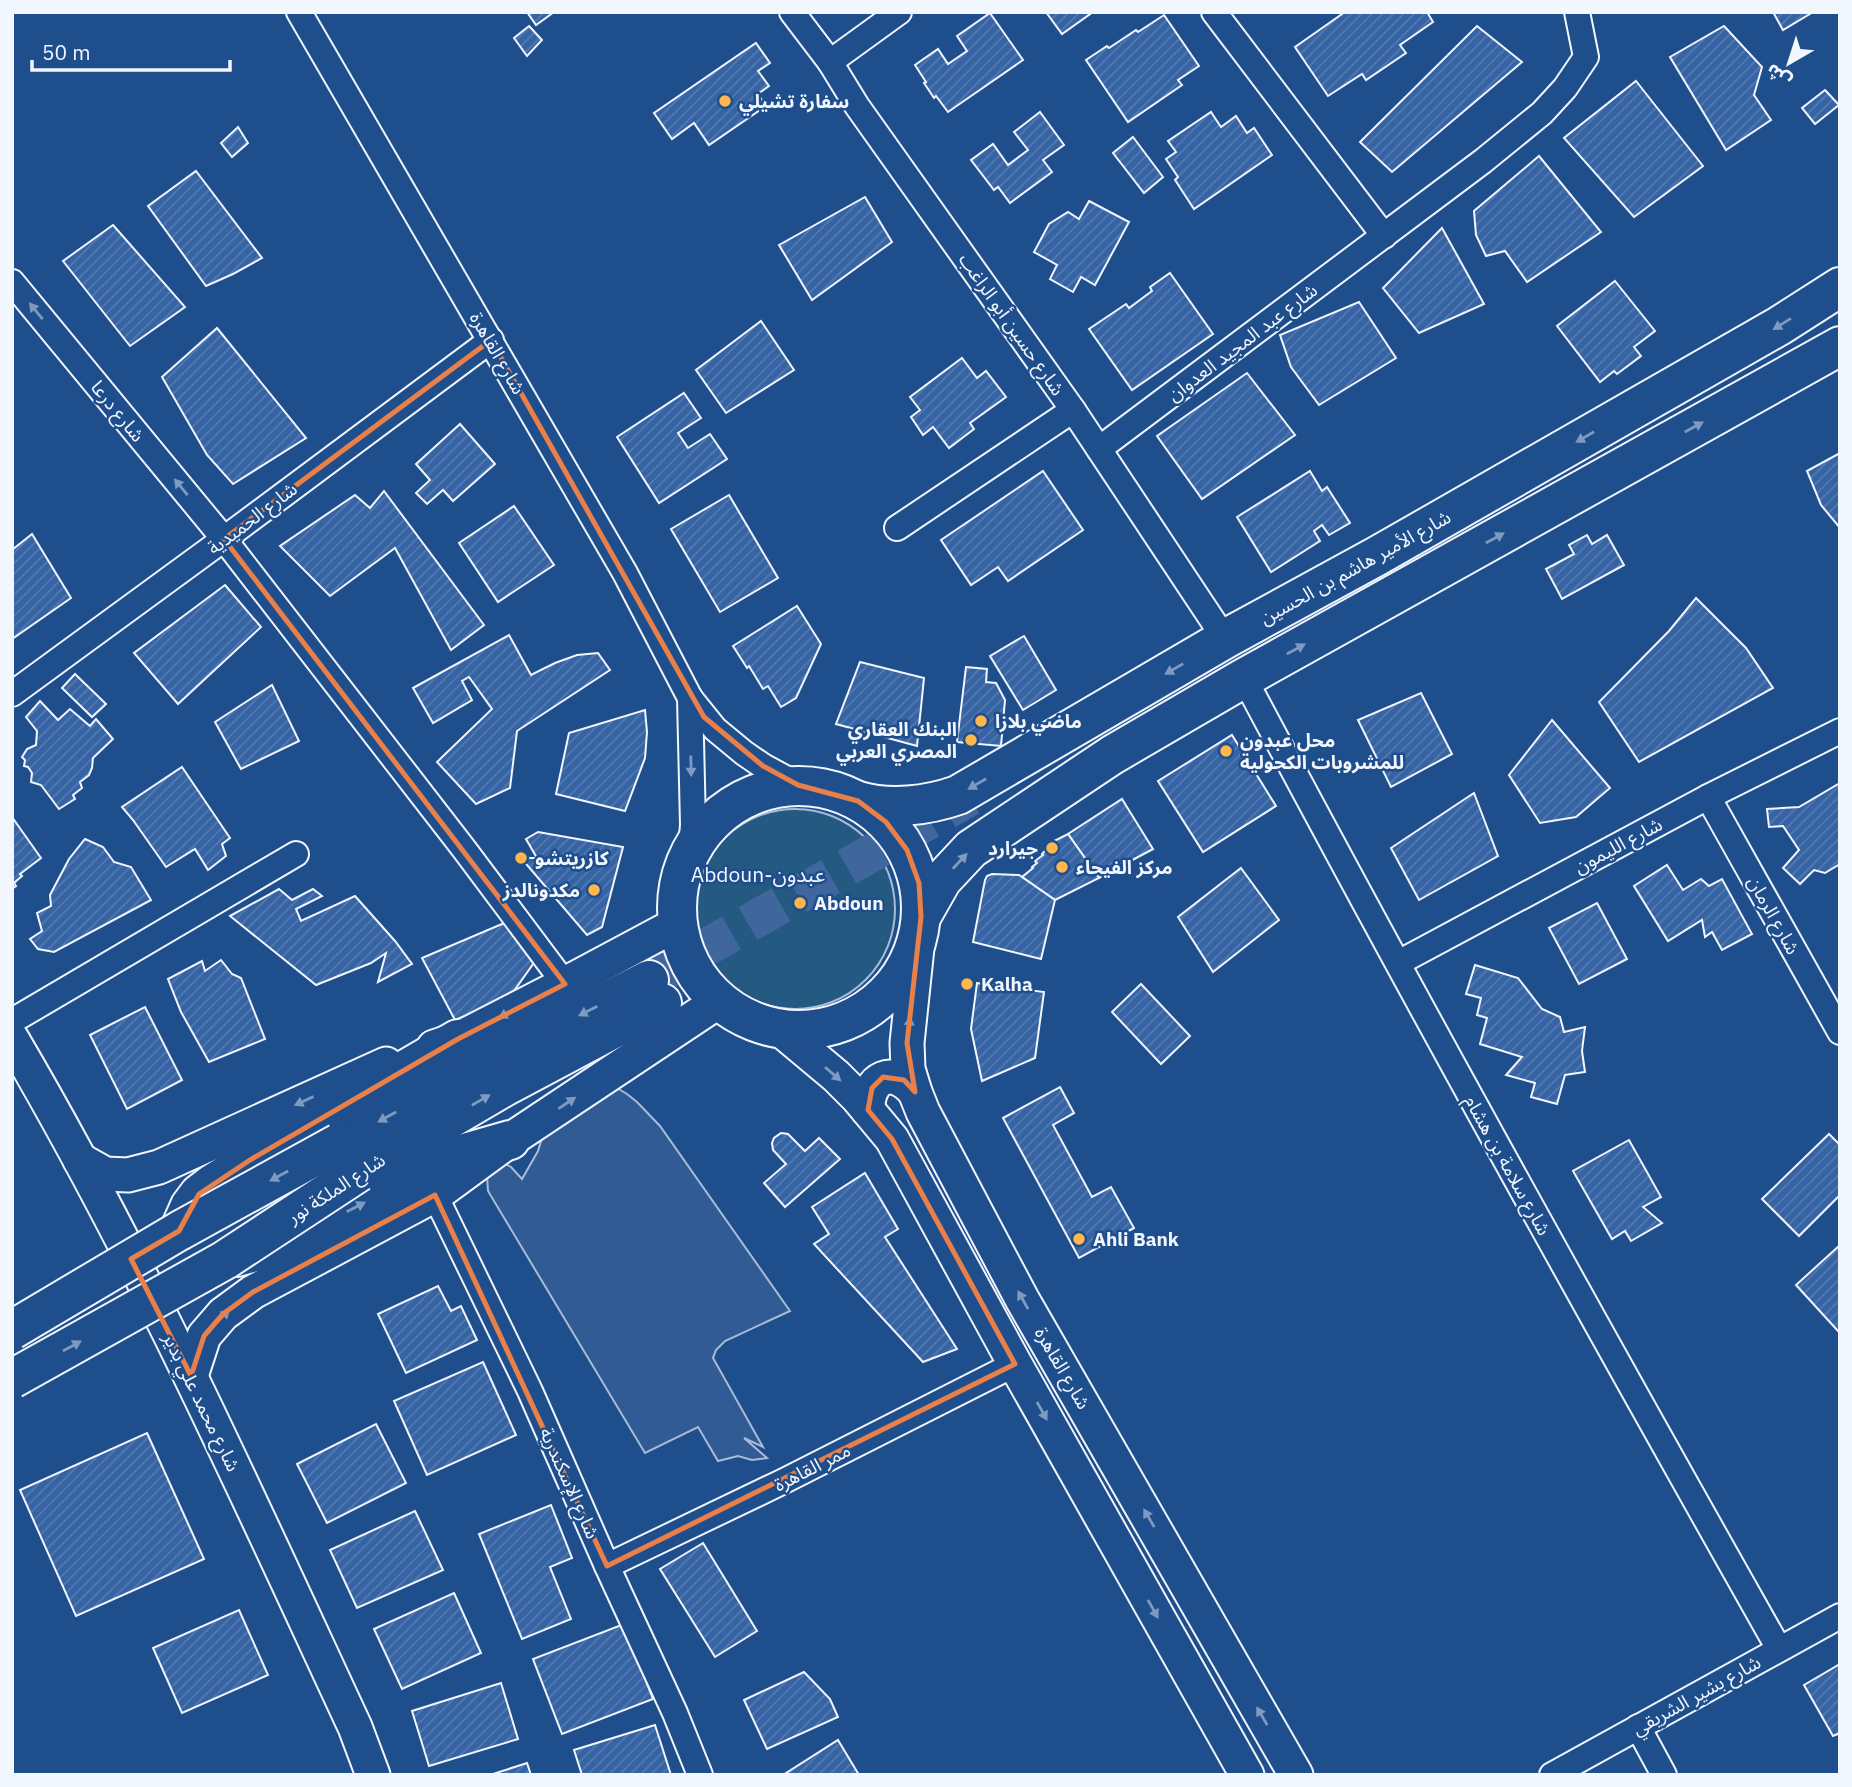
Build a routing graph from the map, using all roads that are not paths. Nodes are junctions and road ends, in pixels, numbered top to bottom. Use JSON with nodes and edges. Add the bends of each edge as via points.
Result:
{"nodes":[{"id":1,"x":299,"y":12,"type":"edge"},
{"id":2,"x":792,"y":12,"type":"edge"},
{"id":3,"x":899,"y":12,"type":"edge"},
{"id":4,"x":1214,"y":12,"type":"edge"},
{"id":5,"x":1577,"y":12,"type":"edge"},
{"id":6,"x":830,"y":62,"type":"junction"},
{"id":7,"x":1384,"y":236,"type":"junction"},
{"id":8,"x":12,"y":282,"type":"edge"},
{"id":9,"x":1840,"y":287,"type":"edge"},
{"id":10,"x":491,"y":340,"type":"junction"},
{"id":11,"x":1840,"y":346,"type":"edge"},
{"id":12,"x":1073,"y":410,"type":"junction"},
{"id":13,"x":1100,"y":449,"type":"junction"},
{"id":14,"x":897,"y":528,"type":"dead end"},
{"id":15,"x":224,"y":539,"type":"junction"},
{"id":16,"x":1225,"y":639,"type":"junction"},
{"id":17,"x":1244,"y":678,"type":"junction"},
{"id":18,"x":12,"y":694,"type":"edge"},
{"id":19,"x":690,"y":698,"type":"junction"},
{"id":20,"x":1840,"y":731,"type":"edge"},
{"id":21,"x":799,"y":785,"type":"junction"},
{"id":22,"x":1707,"y":797,"type":"junction"},
{"id":23,"x":858,"y":801,"type":"junction"},
{"id":24,"x":691,"y":848,"type":"junction"},
{"id":25,"x":296,"y":854,"type":"dead end"},
{"id":26,"x":677,"y":924,"type":"junction"},
{"id":27,"x":920,"y":928,"type":"junction"},
{"id":28,"x":1398,"y":963,"type":"junction"},
{"id":29,"x":565,"y":984,"type":"junction"},
{"id":30,"x":656,"y":992,"type":"tunnel mouth"},
{"id":31,"x":719,"y":1001,"type":"junction"},
{"id":32,"x":12,"y":1021,"type":"edge"},
{"id":33,"x":781,"y":1030,"type":"junction"},
{"id":34,"x":1840,"y":1032,"type":"edge"},
{"id":35,"x":12,"y":1039,"type":"edge"},
{"id":36,"x":458,"y":1039,"type":"junction"},
{"id":37,"x":915,"y":1092,"type":"junction"},
{"id":38,"x":868,"y":1110,"type":"junction"},
{"id":39,"x":510,"y":1140,"type":"junction"},
{"id":40,"x":349,"y":1157,"type":"junction"},
{"id":41,"x":80,"y":1160,"type":"junction"},
{"id":42,"x":435,"y":1195,"type":"junction"},
{"id":43,"x":179,"y":1231,"type":"junction"},
{"id":44,"x":225,"y":1260,"type":"junction"},
{"id":45,"x":12,"y":1330,"type":"edge"},
{"id":46,"x":1015,"y":1364,"type":"junction"},
{"id":47,"x":191,"y":1376,"type":"junction"},
{"id":48,"x":12,"y":1378,"type":"edge"},
{"id":49,"x":607,"y":1566,"type":"junction"},
{"id":50,"x":1840,"y":1616,"type":"edge"},
{"id":51,"x":1779,"y":1649,"type":"junction"},
{"id":52,"x":1638,"y":1727,"type":"junction"},
{"id":53,"x":373,"y":1775,"type":"edge"},
{"id":54,"x":700,"y":1775,"type":"edge"},
{"id":55,"x":1247,"y":1775,"type":"edge"},
{"id":56,"x":1296,"y":1775,"type":"edge"},
{"id":57,"x":1552,"y":1775,"type":"edge"},
{"id":58,"x":1664,"y":1775,"type":"edge"}],
"edges":[{"from":1,"to":10,"type":"street","name":"شارع القاهرة"},
{"from":2,"to":6,"type":"street","name":"شارع حسين أبو الراغب"},
{"from":3,"to":6,"type":"street"},
{"from":4,"to":7,"type":"street"},
{"from":5,"to":7,"type":"street","name":"شارع عبد المجيد العدوان","via":[[1586,57],[1565,88],[1542,113]]},
{"from":6,"to":12,"type":"street","name":"شارع حسين أبو الراغب"},
{"from":7,"to":13,"type":"street","name":"شارع عبد المجيد العدوان"},
{"from":15,"to":8,"type":"street","name":"شارع درعا","one_way":true},
{"from":9,"to":16,"type":"highway","name":"شارع الأمير هاشم بن الحسين","one_way":true,"via":[[1755,340]]},
{"from":10,"to":15,"type":"street","name":"شارع الحميدية"},
{"from":10,"to":19,"type":"street","name":"شارع القاهرة","via":[[625,572]]},
{"from":17,"to":11,"type":"highway","one_way":true},
{"from":12,"to":13,"type":"street","name":"شارع حسين أبو الراغب"},
{"from":12,"to":14,"type":"street"},
{"from":13,"to":16,"type":"street","name":"شارع حسين أبو الراغب"},
{"from":15,"to":18,"type":"street","name":"شارع الحميدية"},
{"from":15,"to":29,"type":"street","name":"شارع درعا"},
{"from":16,"to":23,"type":"highway","name":"شارع الأمير هاشم بن الحسين","one_way":true,"via":[[958,795],[924,804]]},
{"from":27,"to":17,"type":"highway","one_way":true,"via":[[942,880],[971,849],[1112,755]]},
{"from":17,"to":28,"type":"street","name":"شارع سلامة بن هشام"},
{"from":19,"to":21,"type":"street","name":"شارع القاهرة","via":[[715,729],[744,753]]},
{"from":19,"to":24,"type":"street","name":"شارع القاهرة","one_way":true},
{"from":20,"to":22,"type":"street","name":"شارع الليمون"},
{"from":21,"to":23,"type":"highway","via":[[829,789]]},
{"from":21,"to":24,"type":"highway","via":[[766,790],[736,802],[711,822]]},
{"from":22,"to":28,"type":"street","name":"شارع الليمون"},
{"from":22,"to":34,"type":"street","name":"شارع الرمان"},
{"from":23,"to":27,"type":"highway","via":[[886,822],[907,850],[919,883]]},
{"from":24,"to":26,"type":"highway","via":[[678,884]]},
{"from":25,"to":32,"type":"street"},
{"from":26,"to":29,"type":"street"},
{"from":26,"to":31,"type":"highway","via":[[684,953],[698,979]]},
{"from":27,"to":33,"type":"highway","via":[[904,972],[881,1000],[852,1019],[817,1030]]},
{"from":37,"to":27,"type":"street","name":"شارع القاهرة","one_way":true,"via":[[907,1042]]},
{"from":28,"to":51,"type":"street","name":"شارع سلامة بن هشام","via":[[1586,1309]]},
{"from":29,"to":36,"type":"street","one_way":true},
{"from":30,"to":40,"type":"highway","name":"شارع الملكة نور","via":[[504,1087]]},
{"from":31,"to":33,"type":"highway","via":[[737,1015]]},
{"from":39,"to":31,"type":"street","one_way":true},
{"from":33,"to":38,"type":"street","name":"شارع القاهرة","one_way":true},
{"from":35,"to":41,"type":"street","name":"شارع محمد علي بدير"},
{"from":36,"to":41,"type":"street","one_way":true,"via":[[385,1064],[159,1167],[128,1175],[105,1174]]},
{"from":36,"to":43,"type":"highway","one_way":true,"via":[[212,1184],[190,1206]]},
{"from":37,"to":38,"type":"street","via":[[904,1080],[883,1077],[872,1088]]},
{"from":56,"to":37,"type":"street","name":"شارع القاهرة","one_way":true,"via":[[1022,1298]]},
{"from":38,"to":46,"type":"street","name":"شارع القاهرة","via":[[892,1139]]},
{"from":39,"to":42,"type":"street"},
{"from":44,"to":39,"type":"highway","one_way":true,"via":[[281,1245],[451,1159]]},
{"from":40,"to":43,"type":"highway","name":"شارع الملكة نور","one_way":true,"bridge":true},
{"from":40,"to":44,"type":"highway","name":"شارع الملكة نور","bridge":true},
{"from":41,"to":47,"type":"street","name":"شارع محمد علي بدير"},
{"from":47,"to":42,"type":"street","one_way":true,"via":[[204,1336],[223,1314],[253,1292]]},
{"from":42,"to":49,"type":"street","name":"شارع الإسكندرية","via":[[530,1391]]},
{"from":43,"to":45,"type":"highway","name":"شارع الملكة نور","bridge":true},
{"from":48,"to":44,"type":"highway","name":"شارع الملكة نور","one_way":true,"bridge":true},
{"from":46,"to":49,"type":"street","name":"ممر القاهرة"},
{"from":46,"to":55,"type":"street","name":"شارع القاهرة","one_way":true},
{"from":47,"to":53,"type":"street","name":"شارع محمد علي بدير","via":[[355,1727]]},
{"from":49,"to":54,"type":"street","name":"شارع الإسكندرية"},
{"from":50,"to":51,"type":"street","name":"شارع بشير الشريقي"},
{"from":51,"to":52,"type":"street","name":"شارع بشير الشريقي"},
{"from":52,"to":57,"type":"street","name":"شارع بشير الشريقي"},
{"from":52,"to":58,"type":"street"}]}
